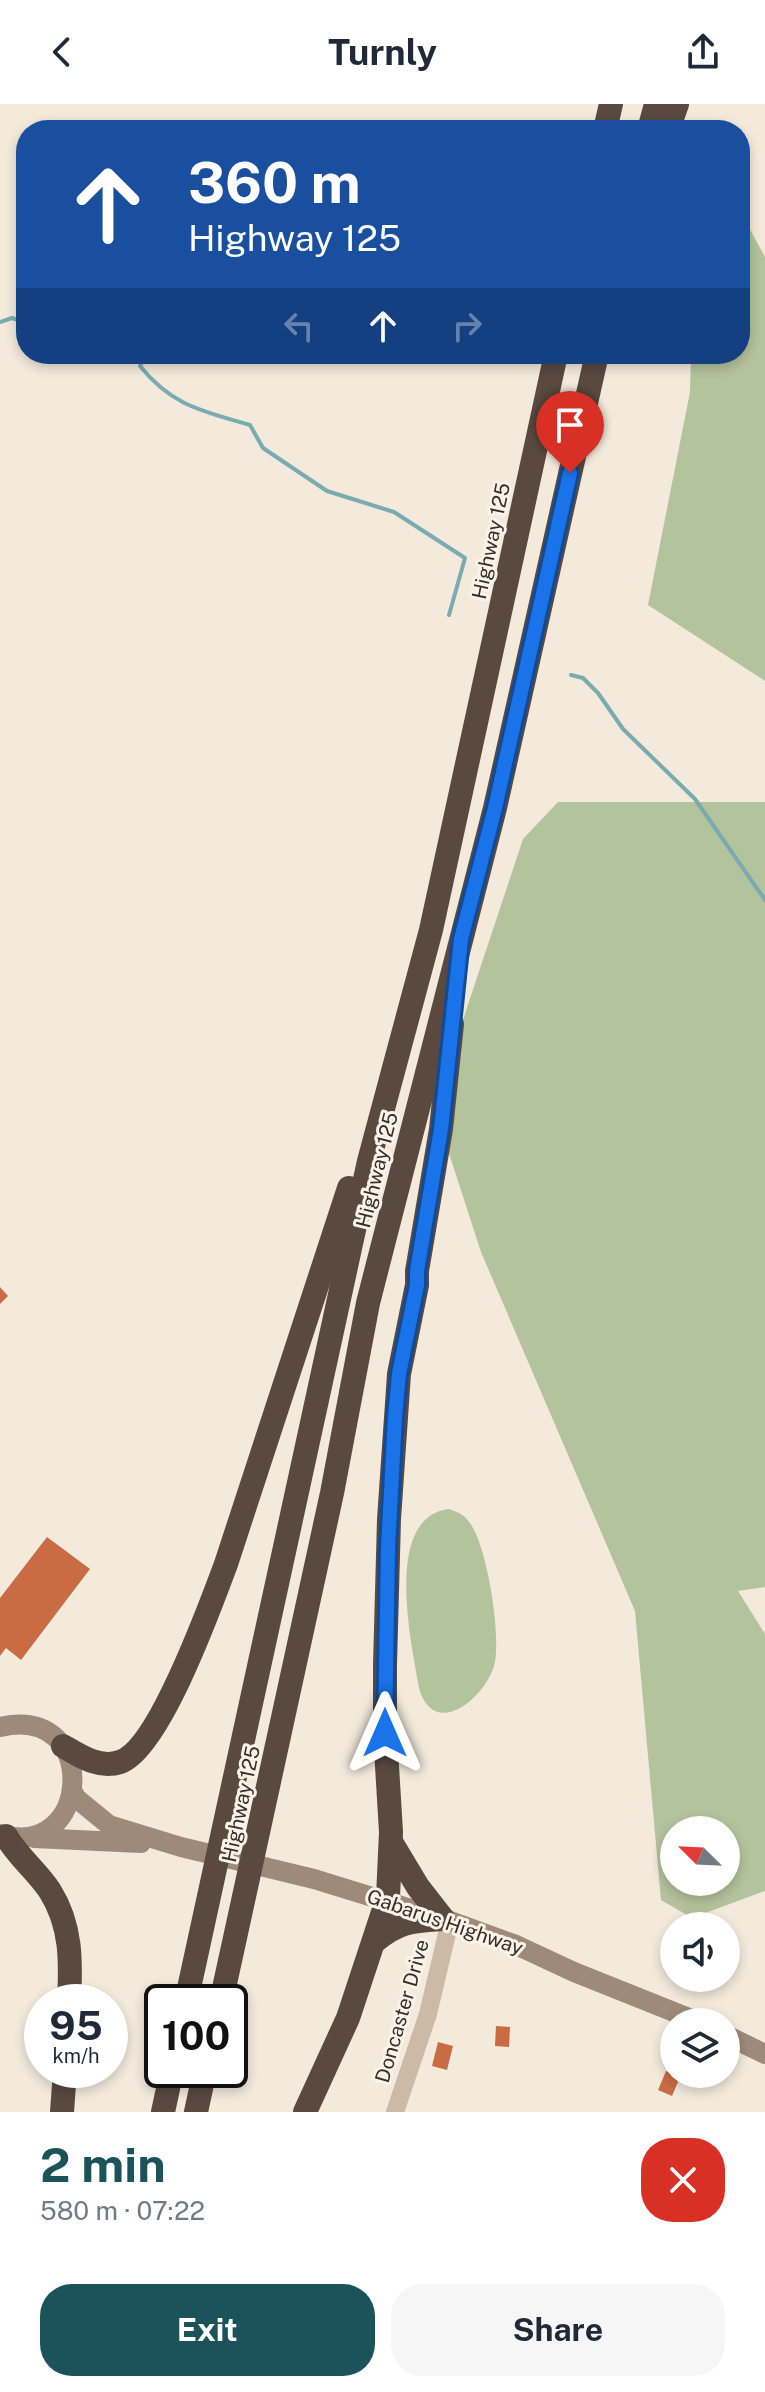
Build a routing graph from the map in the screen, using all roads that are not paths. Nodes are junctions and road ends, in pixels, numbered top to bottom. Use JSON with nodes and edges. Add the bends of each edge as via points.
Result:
{"nodes":[{"id":1,"x":554,"y":364,"type":"edge"},
{"id":2,"x":595,"y":364,"type":"edge"},
{"id":3,"x":431,"y":930,"type":"junction"},
{"id":4,"x":461,"y":939,"type":"junction"},
{"id":5,"x":0,"y":1727,"type":"edge"},
{"id":6,"x":63,"y":1746,"type":"junction"},
{"id":7,"x":73,"y":1792,"type":"junction"},
{"id":8,"x":7,"y":1836,"type":"edge"},
{"id":9,"x":391,"y":1842,"type":"junction"},
{"id":10,"x":181,"y":1847,"type":"junction"},
{"id":11,"x":387,"y":1901,"type":"junction"},
{"id":12,"x":446,"y":1920,"type":"junction"},
{"id":13,"x":375,"y":1941,"type":"junction"},
{"id":14,"x":69,"y":1984,"type":"edge"},
{"id":15,"x":190,"y":1984,"type":"edge"},
{"id":16,"x":225,"y":1984,"type":"edge"},
{"id":17,"x":664,"y":2008,"type":"edge"},
{"id":18,"x":740,"y":2042,"type":"edge"},
{"id":19,"x":765,"y":2054,"type":"edge"},
{"id":20,"x":64,"y":2088,"type":"edge"},
{"id":21,"x":168,"y":2088,"type":"edge"},
{"id":22,"x":201,"y":2088,"type":"edge"},
{"id":23,"x":62,"y":2112,"type":"edge"},
{"id":24,"x":163,"y":2112,"type":"edge"},
{"id":25,"x":196,"y":2112,"type":"edge"},
{"id":26,"x":305,"y":2112,"type":"edge"},
{"id":27,"x":395,"y":2112,"type":"edge"}],
"edges":[{"from":1,"to":3,"type":"highway","name":"Highway 125"},
{"from":2,"to":4,"type":"highway","name":"Highway 125"},
{"from":3,"to":6,"type":"highway","via":[[230,1552],[180,1675],[151,1732],[130,1757],[104,1764]]},
{"from":3,"to":15,"type":"highway","name":"Highway 125","via":[[369,1161]]},
{"from":4,"to":9,"type":"highway","via":[[441,1129],[395,1417],[385,1665]]},
{"from":4,"to":16,"type":"highway","name":"Highway 125","via":[[368,1303]]},
{"from":5,"to":6,"type":"main road","via":[[30,1725]]},
{"from":6,"to":7,"type":"main road","via":[[74,1773]]},
{"from":7,"to":8,"type":"main road","via":[[53,1825],[35,1834]]},
{"from":7,"to":10,"type":"main road","name":"Gabarus Highway","via":[[109,1825]]},
{"from":8,"to":10,"type":"main road","name":"Gabarus Highway"},
{"from":8,"to":14,"type":"highway","via":[[50,1890],[63,1918],[70,1947]]},
{"from":9,"to":11,"type":"highway"},
{"from":9,"to":12,"type":"highway"},
{"from":10,"to":11,"type":"main road","name":"Gabarus Highway"},
{"from":11,"to":12,"type":"main road","name":"Gabarus Highway"},
{"from":11,"to":13,"type":"highway"},
{"from":12,"to":13,"type":"highway","via":[[407,1921]]},
{"from":12,"to":17,"type":"main road","name":"Gabarus Highway"},
{"from":12,"to":27,"type":"street","name":"Doncaster Drive","via":[[428,2014]]},
{"from":13,"to":26,"type":"highway","via":[[348,2018]]},
{"from":18,"to":19,"type":"main road"},
{"from":20,"to":23,"type":"highway"},
{"from":21,"to":24,"type":"highway"},
{"from":22,"to":25,"type":"highway"}]}
